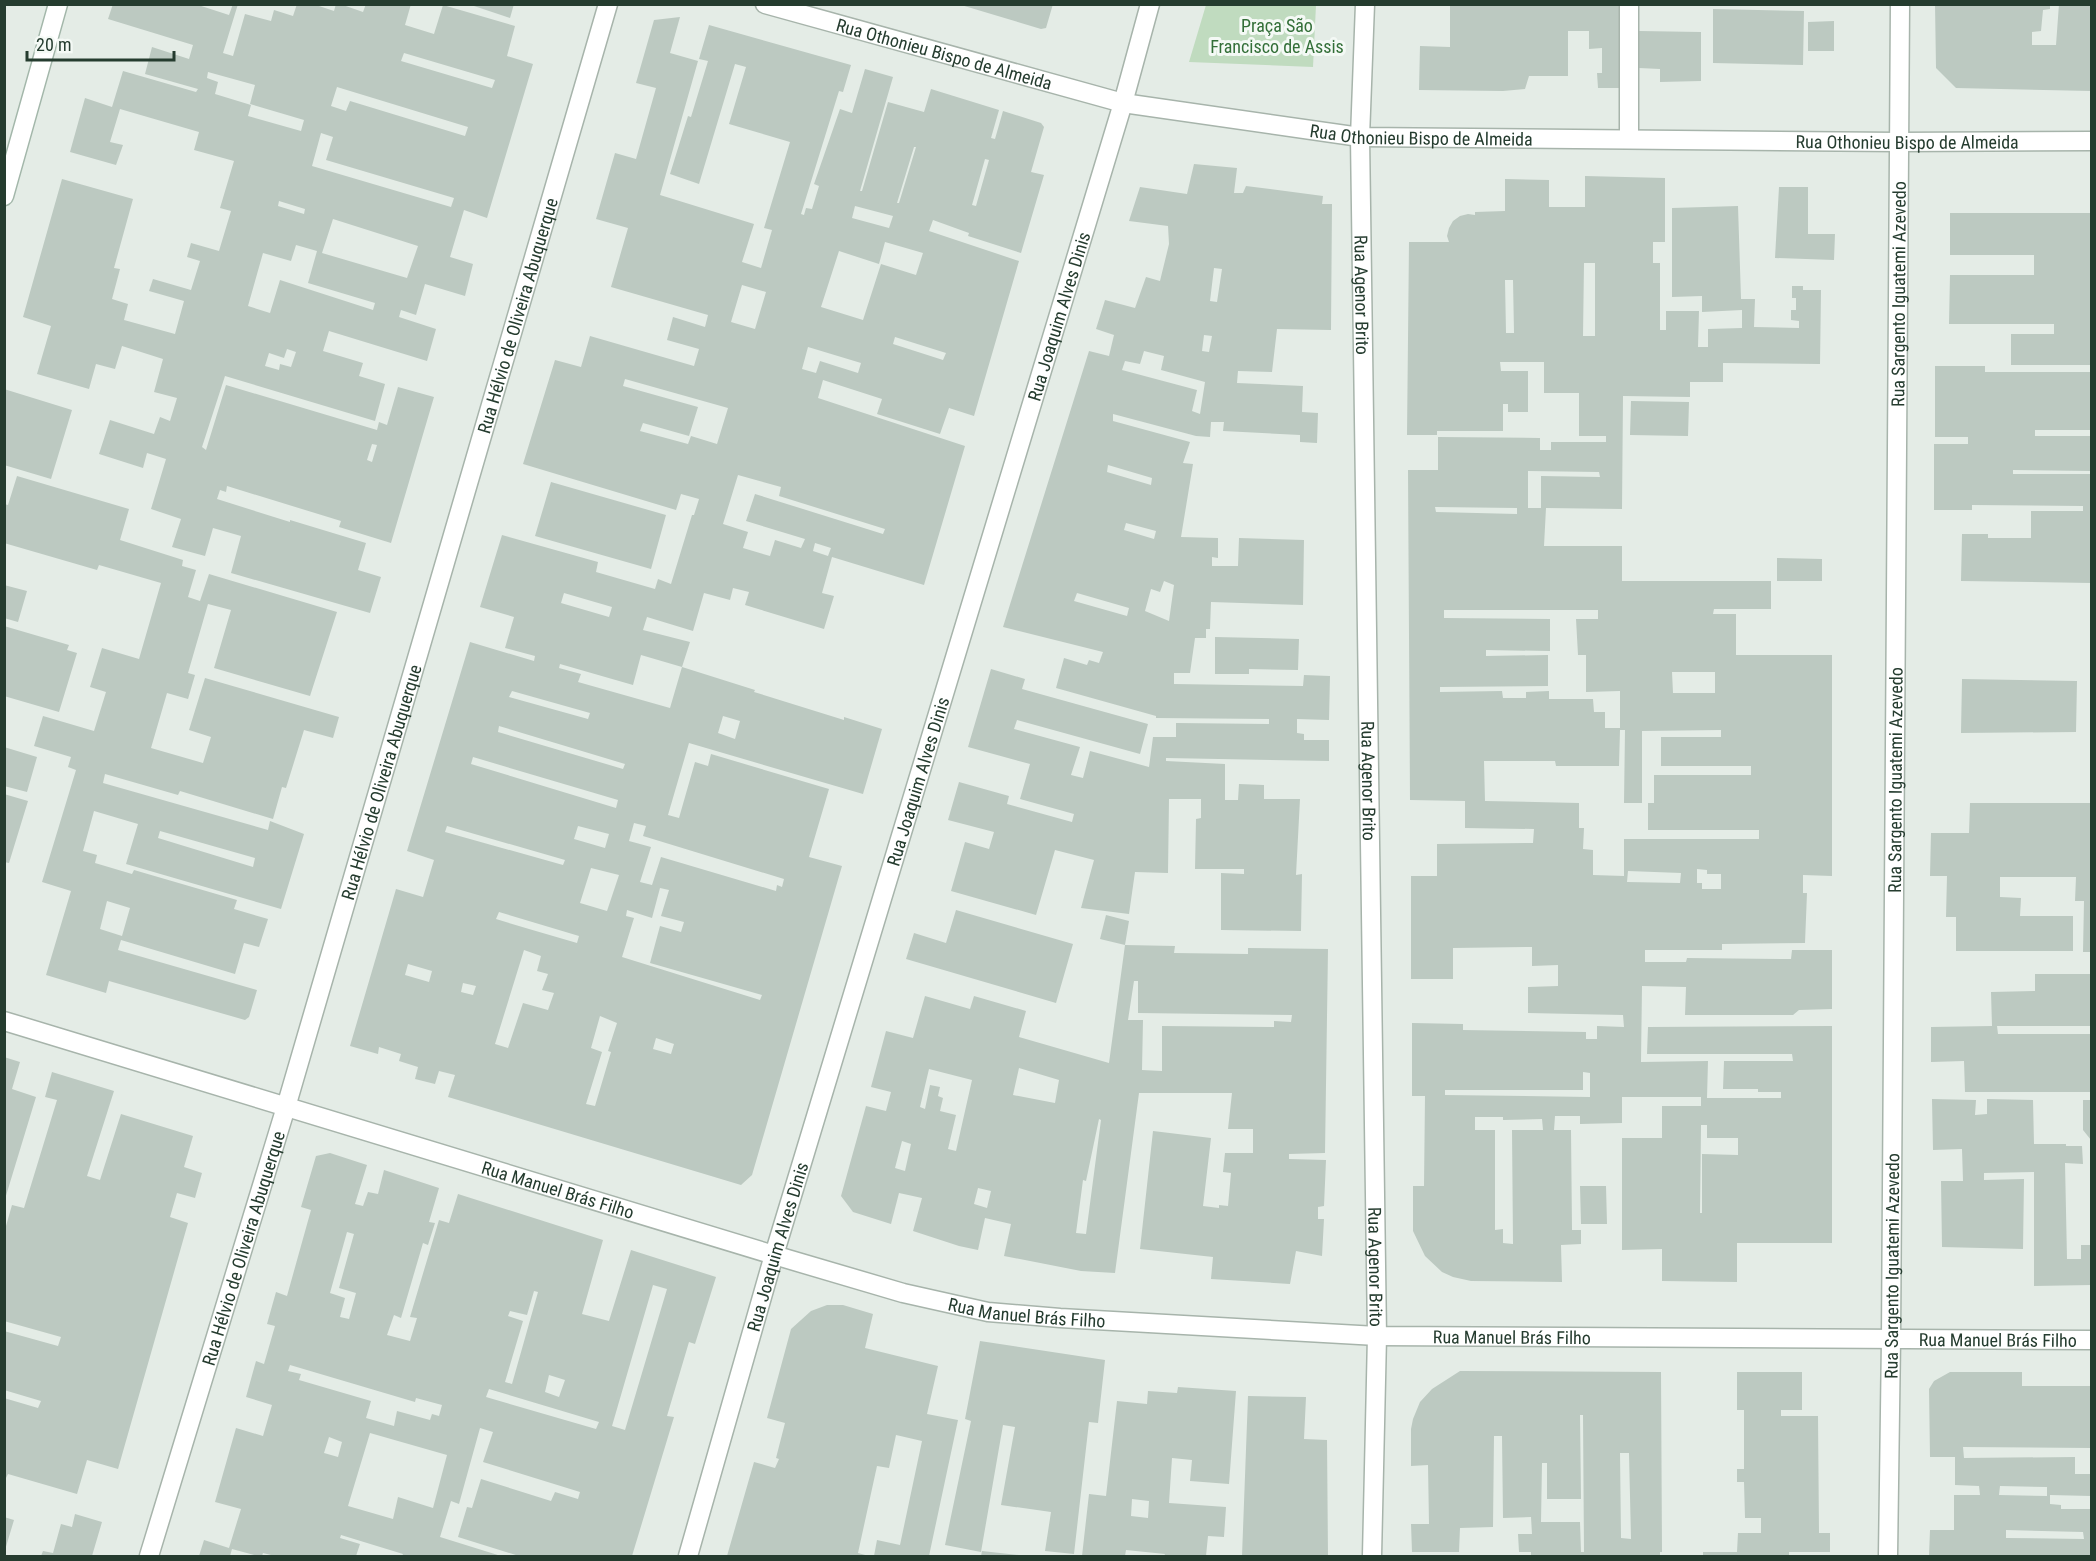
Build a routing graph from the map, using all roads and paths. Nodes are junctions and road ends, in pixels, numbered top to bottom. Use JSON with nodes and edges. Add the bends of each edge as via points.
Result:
{"nodes":[{"id":1,"x":58,"y":4,"type":"edge"},
{"id":2,"x":608,"y":4,"type":"edge"},
{"id":3,"x":765,"y":4,"type":"edge"},
{"id":4,"x":1150,"y":4,"type":"edge"},
{"id":5,"x":1365,"y":4,"type":"edge"},
{"id":6,"x":1629,"y":4,"type":"edge"},
{"id":7,"x":1900,"y":4,"type":"edge"},
{"id":8,"x":1123,"y":103,"type":"junction"},
{"id":9,"x":1360,"y":137,"type":"junction"},
{"id":10,"x":1629,"y":139,"type":"junction"},
{"id":11,"x":2091,"y":141,"type":"edge"},
{"id":12,"x":1899,"y":142,"type":"junction"},
{"id":13,"x":4,"y":196,"type":"edge"},
{"id":14,"x":4,"y":1021,"type":"edge"},
{"id":15,"x":286,"y":1107,"type":"junction"},
{"id":16,"x":774,"y":1255,"type":"junction"},
{"id":17,"x":1377,"y":1336,"type":"junction"},
{"id":18,"x":1891,"y":1339,"type":"junction"},
{"id":19,"x":2091,"y":1340,"type":"edge"},
{"id":20,"x":149,"y":1557,"type":"edge"},
{"id":21,"x":687,"y":1557,"type":"edge"},
{"id":22,"x":1372,"y":1557,"type":"edge"},
{"id":23,"x":1888,"y":1557,"type":"edge"}],
"edges":[{"from":1,"to":13,"type":"street"},
{"from":2,"to":15,"type":"street","name":"Rua Hélvio de Oliveira Abuquerque"},
{"from":3,"to":8,"type":"street","name":"Rua Othonieu Bispo de Almeida"},
{"from":4,"to":8,"type":"street","name":"Rua Joaquim Alves Dinis"},
{"from":5,"to":9,"type":"street","name":"Rua Agenor Brito"},
{"from":6,"to":10,"type":"street"},
{"from":7,"to":12,"type":"street","name":"Rua Sargento Iguatemi Azevedo"},
{"from":8,"to":9,"type":"street","name":"Rua Othonieu Bispo de Almeida"},
{"from":8,"to":16,"type":"street","name":"Rua Joaquim Alves Dinis"},
{"from":9,"to":10,"type":"street","name":"Rua Othonieu Bispo de Almeida"},
{"from":9,"to":17,"type":"street","name":"Rua Agenor Brito"},
{"from":10,"to":12,"type":"street","name":"Rua Othonieu Bispo de Almeida"},
{"from":11,"to":12,"type":"street","name":"Rua Othonieu Bispo de Almeida"},
{"from":12,"to":18,"type":"street","name":"Rua Sargento Iguatemi Azevedo"},
{"from":14,"to":15,"type":"street","name":"Rua Manuel Brás Filho"},
{"from":15,"to":16,"type":"street","name":"Rua Manuel Brás Filho"},
{"from":15,"to":20,"type":"street","name":"Rua Hélvio de Oliveira Abuquerque"},
{"from":16,"to":17,"type":"street","name":"Rua Manuel Brás Filho","via":[[903,1293],[988,1311]]},
{"from":16,"to":21,"type":"street","name":"Rua Joaquim Alves Dinis"},
{"from":17,"to":18,"type":"street","name":"Rua Manuel Brás Filho"},
{"from":17,"to":22,"type":"street","name":"Rua Agenor Brito"},
{"from":18,"to":19,"type":"street","name":"Rua Manuel Brás Filho"},
{"from":18,"to":23,"type":"street","name":"Rua Sargento Iguatemi Azevedo"}]}
